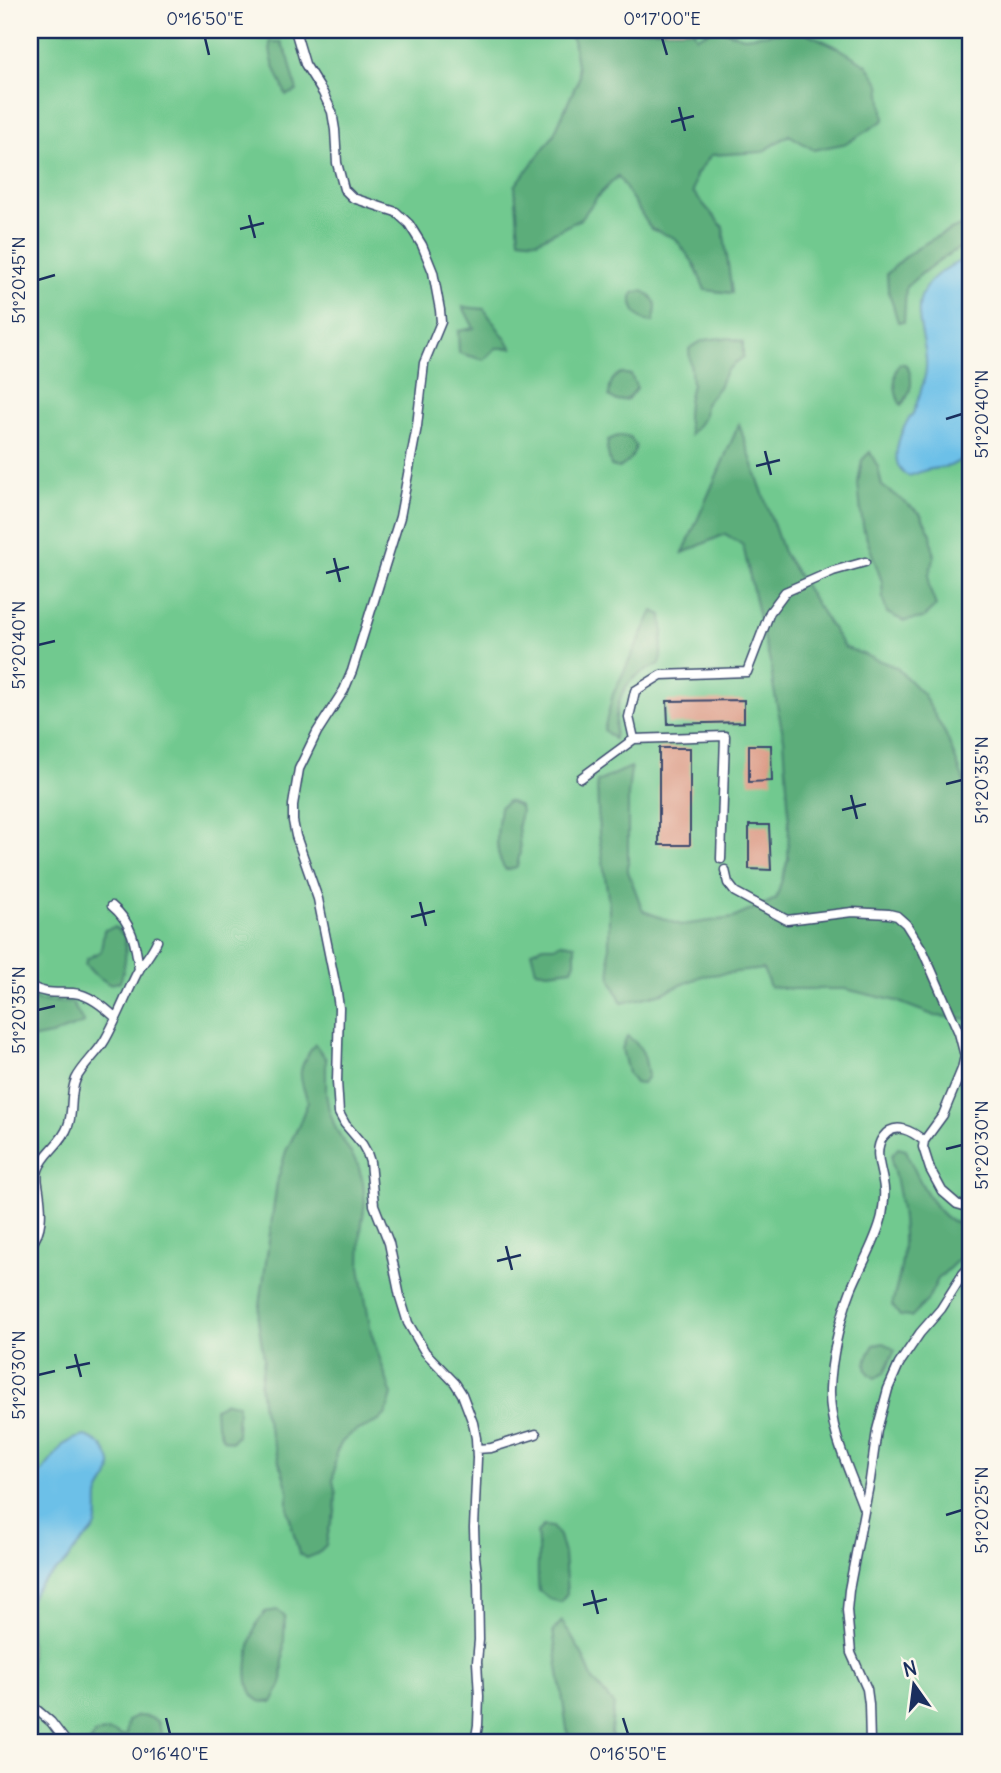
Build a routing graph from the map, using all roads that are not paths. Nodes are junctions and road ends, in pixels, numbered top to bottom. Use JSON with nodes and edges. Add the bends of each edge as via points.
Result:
{"nodes":[{"id":1,"x":295,"y":30,"type":"edge"},
{"id":2,"x":930,"y":30,"type":"edge"},
{"id":3,"x":971,"y":30,"type":"edge"},
{"id":4,"x":864,"y":562,"type":"dead end"},
{"id":5,"x":634,"y":739,"type":"junction"},
{"id":6,"x":581,"y":778,"type":"dead end"},
{"id":7,"x":721,"y":859,"type":"dead end"},
{"id":8,"x":725,"y":870,"type":"dead end"},
{"id":9,"x":112,"y":906,"type":"dead end"},
{"id":10,"x":157,"y":942,"type":"dead end"},
{"id":11,"x":139,"y":970,"type":"junction"},
{"id":12,"x":30,"y":986,"type":"edge"},
{"id":13,"x":115,"y":1017,"type":"junction"},
{"id":14,"x":924,"y":1141,"type":"junction"},
{"id":15,"x":971,"y":1208,"type":"edge"},
{"id":16,"x":30,"y":1247,"type":"edge"},
{"id":17,"x":971,"y":1265,"type":"edge"},
{"id":18,"x":536,"y":1434,"type":"dead end"},
{"id":19,"x":477,"y":1449,"type":"junction"},
{"id":20,"x":864,"y":1509,"type":"junction"},
{"id":21,"x":30,"y":1704,"type":"edge"},
{"id":22,"x":68,"y":1743,"type":"edge"},
{"id":23,"x":475,"y":1743,"type":"edge"},
{"id":24,"x":870,"y":1743,"type":"edge"}],
"edges":[{"from":1,"to":19,"type":"lane","via":[[305,64],[331,112],[344,189],[353,198],[396,212],[409,224],[433,271],[439,298],[441,322],[424,363],[400,517],[352,671],[299,769],[293,821],[318,899],[337,993],[339,1113],[368,1153],[374,1205],[389,1243],[408,1323],[425,1352],[462,1394]]},
{"from":2,"to":3,"type":"lane"},
{"from":4,"to":5,"type":"lane","via":[[785,592],[770,611],[747,672],[662,675],[635,691],[629,717]]},
{"from":5,"to":6,"type":"lane"},
{"from":5,"to":7,"type":"lane","via":[[725,736]]},
{"from":8,"to":14,"type":"lane","via":[[735,892],[787,920],[852,912],[897,916],[906,924],[960,1033],[965,1056],[943,1115]]},
{"from":9,"to":11,"type":"lane","via":[[127,921]]},
{"from":10,"to":11,"type":"lane"},
{"from":11,"to":13,"type":"lane"},
{"from":12,"to":13,"type":"lane","via":[[48,993],[81,995]]},
{"from":13,"to":16,"type":"lane","via":[[76,1080],[65,1133],[39,1167],[41,1225]]},
{"from":14,"to":15,"type":"lane","via":[[930,1169],[942,1191],[957,1204]]},
{"from":14,"to":20,"type":"lane","via":[[898,1128],[887,1132],[878,1145],[884,1189],[881,1219],[850,1292],[835,1353],[832,1419]]},
{"from":17,"to":20,"type":"lane","via":[[908,1349],[892,1379],[877,1430]]},
{"from":18,"to":19,"type":"lane"},
{"from":19,"to":23,"type":"lane","via":[[474,1528],[480,1640]]},
{"from":20,"to":24,"type":"lane","via":[[847,1610],[851,1653],[867,1689]]},
{"from":21,"to":22,"type":"lane"}]}
